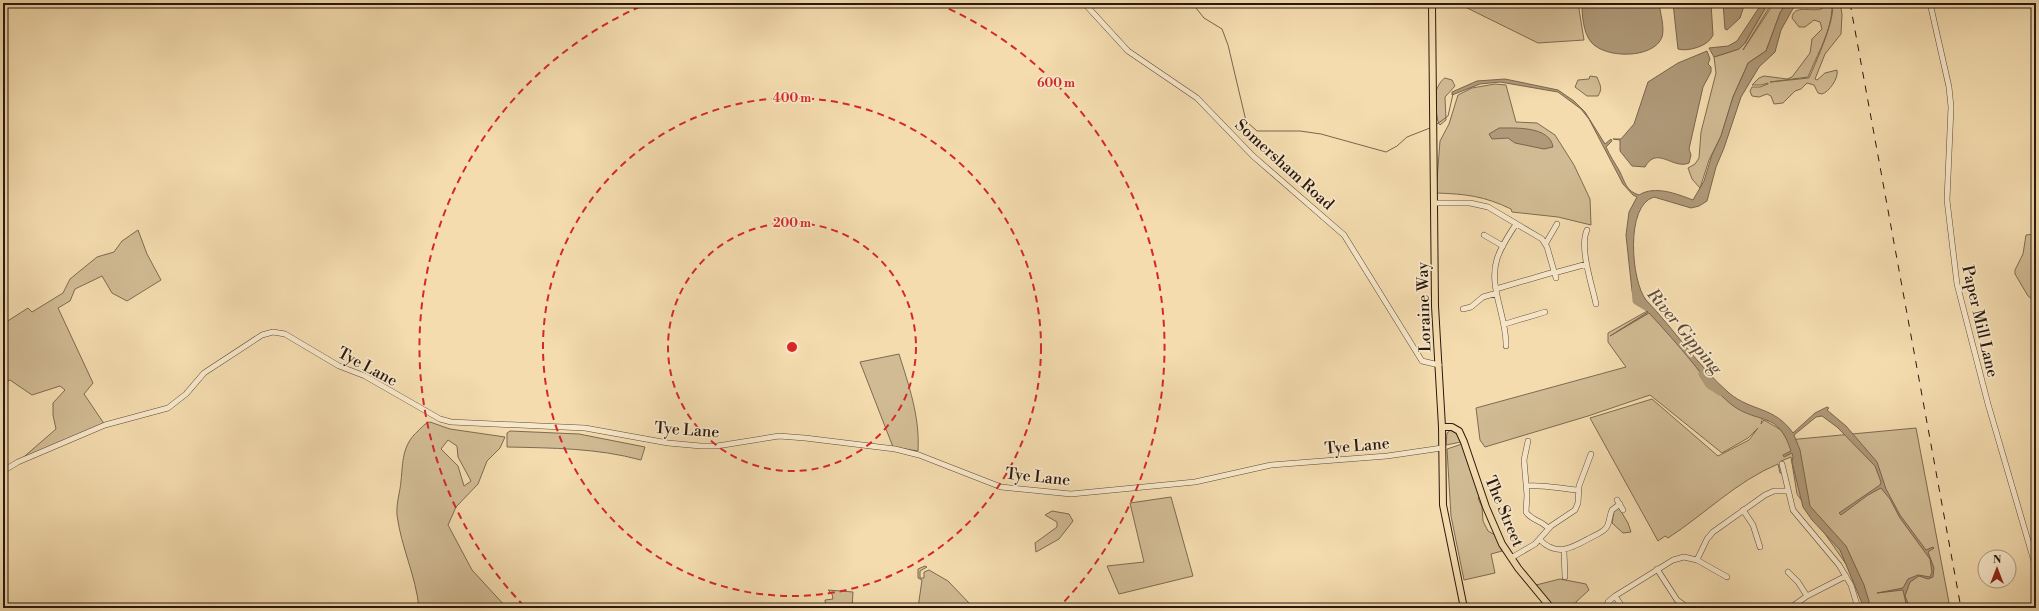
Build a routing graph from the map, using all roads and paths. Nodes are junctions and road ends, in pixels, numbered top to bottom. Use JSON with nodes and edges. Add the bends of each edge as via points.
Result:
{"nodes":[{"id":1,"x":1084,"y":3,"type":"edge"},
{"id":2,"x":1432,"y":3,"type":"edge"},
{"id":3,"x":1930,"y":3,"type":"edge"},
{"id":4,"x":1434,"y":203,"type":"junction"},
{"id":5,"x":1516,"y":224,"type":"junction"},
{"id":6,"x":1557,"y":224,"type":"dead end"},
{"id":7,"x":1587,"y":230,"type":"dead end"},
{"id":8,"x":1484,"y":235,"type":"dead end"},
{"id":9,"x":1546,"y":243,"type":"junction"},
{"id":10,"x":1503,"y":246,"type":"junction"},
{"id":11,"x":1578,"y":246,"type":"dead end"},
{"id":12,"x":1584,"y":246,"type":"junction"},
{"id":13,"x":1587,"y":264,"type":"junction"},
{"id":14,"x":1555,"y":274,"type":"junction"},
{"id":15,"x":1497,"y":291,"type":"junction"},
{"id":16,"x":1596,"y":304,"type":"dead end"},
{"id":17,"x":1463,"y":309,"type":"dead end"},
{"id":18,"x":1544,"y":312,"type":"dead end"},
{"id":19,"x":1505,"y":324,"type":"junction"},
{"id":20,"x":1506,"y":346,"type":"dead end"},
{"id":21,"x":1439,"y":365,"type":"junction"},
{"id":22,"x":1442,"y":427,"type":"junction"},
{"id":23,"x":1528,"y":441,"type":"dead end"},
{"id":24,"x":1442,"y":448,"type":"junction"},
{"id":25,"x":1591,"y":454,"type":"dead end"},
{"id":26,"x":1782,"y":464,"type":"dead end"},
{"id":27,"x":3,"y":471,"type":"edge"},
{"id":28,"x":1526,"y":486,"type":"junction"},
{"id":29,"x":1578,"y":490,"type":"junction"},
{"id":30,"x":1787,"y":491,"type":"junction"},
{"id":31,"x":1623,"y":510,"type":"dead end"},
{"id":32,"x":1743,"y":510,"type":"junction"},
{"id":33,"x":1548,"y":528,"type":"junction"},
{"id":34,"x":1540,"y":540,"type":"junction"},
{"id":35,"x":1760,"y":547,"type":"dead end"},
{"id":36,"x":1564,"y":551,"type":"junction"},
{"id":37,"x":1511,"y":558,"type":"junction"},
{"id":38,"x":1697,"y":560,"type":"junction"},
{"id":39,"x":2036,"y":568,"type":"edge"},
{"id":40,"x":1657,"y":569,"type":"junction"},
{"id":41,"x":1788,"y":572,"type":"dead end"},
{"id":42,"x":1846,"y":576,"type":"junction"},
{"id":43,"x":1564,"y":577,"type":"dead end"},
{"id":44,"x":1728,"y":577,"type":"dead end"},
{"id":45,"x":1615,"y":596,"type":"junction"},
{"id":46,"x":1807,"y":596,"type":"junction"},
{"id":47,"x":1464,"y":608,"type":"edge"},
{"id":48,"x":1551,"y":608,"type":"edge"},
{"id":49,"x":1606,"y":608,"type":"edge"},
{"id":50,"x":1623,"y":608,"type":"edge"},
{"id":51,"x":1688,"y":608,"type":"edge"},
{"id":52,"x":1790,"y":608,"type":"edge"},
{"id":53,"x":1858,"y":608,"type":"edge"}],
"edges":[{"from":1,"to":21,"type":"street","name":"Somersham Road","via":[[1128,51],[1197,98],[1253,156],[1344,235],[1422,361]]},
{"from":2,"to":4,"type":"main road","name":"Loraine Way"},
{"from":3,"to":39,"type":"street","name":"Paper Mill Lane","via":[[1949,87],[1947,200],[1957,284],[1988,404]]},
{"from":4,"to":5,"type":"street","via":[[1480,204]]},
{"from":4,"to":21,"type":"main road","name":"Loraine Way","via":[[1435,306]]},
{"from":5,"to":9,"type":"street"},
{"from":5,"to":10,"type":"street"},
{"from":6,"to":9,"type":"street"},
{"from":7,"to":12,"type":"street"},
{"from":8,"to":10,"type":"street"},
{"from":9,"to":14,"type":"street"},
{"from":10,"to":15,"type":"street","via":[[1496,264]]},
{"from":11,"to":12,"type":"street"},
{"from":12,"to":13,"type":"street"},
{"from":13,"to":14,"type":"street"},
{"from":13,"to":16,"type":"street"},
{"from":14,"to":15,"type":"street"},
{"from":15,"to":17,"type":"street"},
{"from":15,"to":19,"type":"street"},
{"from":18,"to":19,"type":"street"},
{"from":19,"to":20,"type":"street"},
{"from":21,"to":22,"type":"main road","name":"Loraine Way"},
{"from":22,"to":24,"type":"main road","name":"Loraine Way"},
{"from":22,"to":37,"type":"main road","name":"The Street","via":[[1456,428],[1462,437],[1486,507]]},
{"from":23,"to":28,"type":"street","via":[[1524,460]]},
{"from":24,"to":27,"type":"street","name":"Tye Lane","via":[[1387,456],[1271,465],[1195,482],[1071,494],[1001,487],[919,455],[895,449],[805,438],[779,436],[725,445],[701,446],[668,443],[585,428],[451,422],[365,376],[339,366],[288,336],[273,332],[262,335],[204,373],[168,408],[105,425],[38,453]]},
{"from":24,"to":47,"type":"main road","name":"Loraine Way","via":[[1443,505]]},
{"from":25,"to":29,"type":"street"},
{"from":26,"to":30,"type":"street"},
{"from":28,"to":29,"type":"street","via":[[1543,485]]},
{"from":28,"to":33,"type":"street","via":[[1527,514]]},
{"from":29,"to":33,"type":"street","via":[[1575,510]]},
{"from":30,"to":32,"type":"street","via":[[1774,491]]},
{"from":30,"to":42,"type":"street","via":[[1795,514],[1826,547]]},
{"from":31,"to":36,"type":"street","via":[[1619,502],[1612,510],[1605,530]]},
{"from":32,"to":35,"type":"street","via":[[1753,525]]},
{"from":32,"to":38,"type":"street","via":[[1711,534]]},
{"from":33,"to":34,"type":"street"},
{"from":34,"to":36,"type":"street","via":[[1552,548]]},
{"from":34,"to":37,"type":"street"},
{"from":36,"to":43,"type":"street"},
{"from":37,"to":48,"type":"main road","name":"The Street"},
{"from":38,"to":40,"type":"street","via":[[1678,558]]},
{"from":38,"to":44,"type":"street"},
{"from":40,"to":45,"type":"street"},
{"from":40,"to":51,"type":"street","via":[[1677,600]]},
{"from":41,"to":46,"type":"street"},
{"from":42,"to":46,"type":"street"},
{"from":42,"to":53,"type":"street"},
{"from":45,"to":49,"type":"street","via":[[1609,600]]},
{"from":45,"to":50,"type":"street"},
{"from":46,"to":52,"type":"street"}]}
